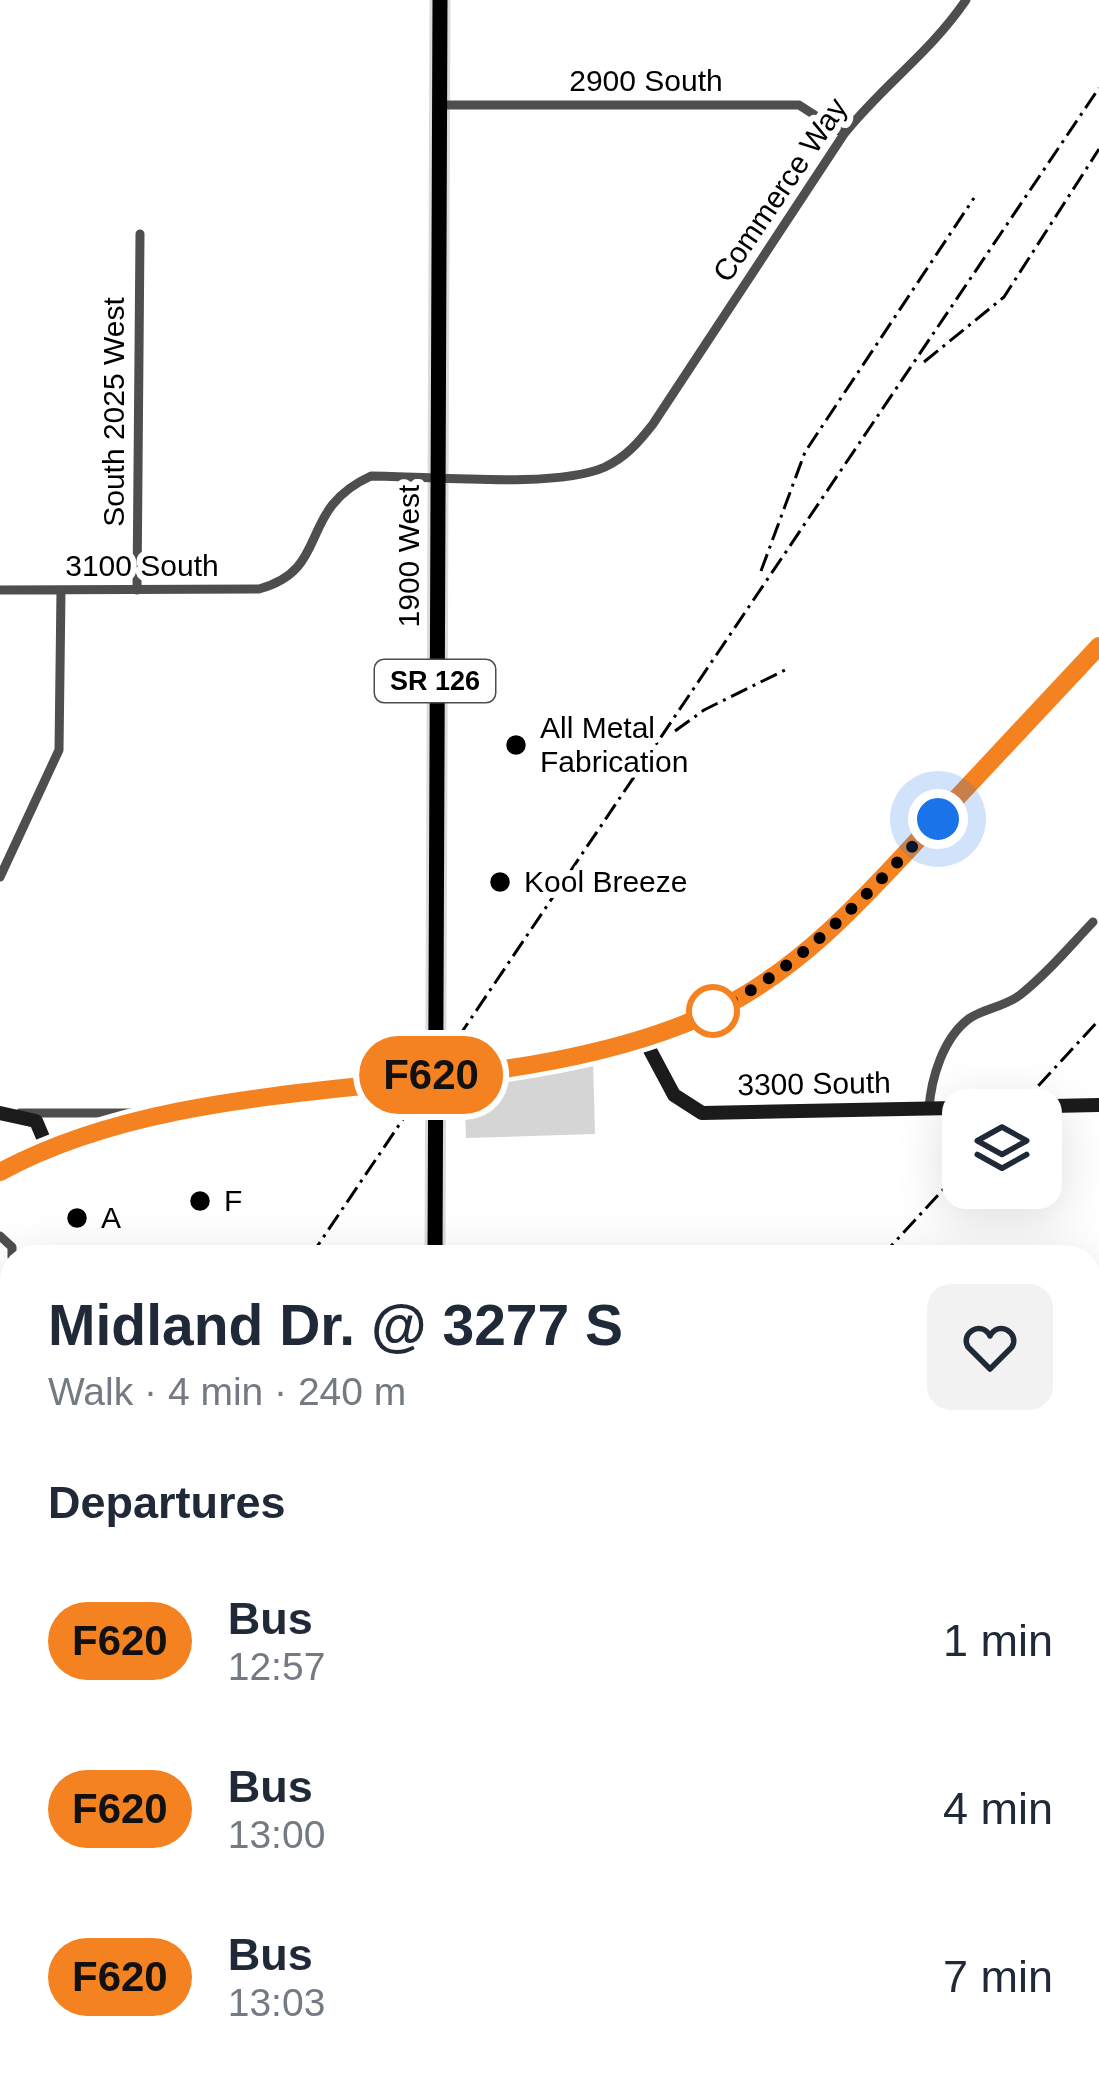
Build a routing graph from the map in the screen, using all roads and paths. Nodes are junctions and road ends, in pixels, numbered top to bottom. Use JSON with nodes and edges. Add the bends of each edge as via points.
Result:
{"nodes":[{"id":1,"x":440,"y":0,"type":"edge"},
{"id":2,"x":965,"y":0,"type":"edge"},
{"id":3,"x":439,"y":105,"type":"junction"},
{"id":4,"x":844,"y":134,"type":"junction"},
{"id":5,"x":140,"y":234,"type":"dead end"},
{"id":6,"x":436,"y":476,"type":"junction"},
{"id":7,"x":283,"y":582,"type":"joint"},
{"id":8,"x":0,"y":590,"type":"edge"},
{"id":9,"x":61,"y":590,"type":"junction"},
{"id":10,"x":137,"y":590,"type":"junction"},
{"id":11,"x":1099,"y":646,"type":"edge"},
{"id":12,"x":0,"y":877,"type":"edge"},
{"id":13,"x":1094,"y":922,"type":"dead end"},
{"id":14,"x":643,"y":1037,"type":"junction"},
{"id":15,"x":433,"y":1075,"type":"junction"},
{"id":16,"x":1099,"y":1106,"type":"edge"},
{"id":17,"x":929,"y":1109,"type":"junction"},
{"id":18,"x":0,"y":1113,"type":"edge"},
{"id":19,"x":18,"y":1113,"type":"junction"},
{"id":20,"x":177,"y":1114,"type":"junction"},
{"id":21,"x":47,"y":1147,"type":"junction"},
{"id":22,"x":0,"y":1172,"type":"edge"},
{"id":23,"x":435,"y":1245,"type":"edge"}],
"edges":[{"from":1,"to":3,"type":"main road","name":"1900 West","number":"SR 126"},
{"from":2,"to":4,"type":"street","name":"Commerce Way","via":[[935,45]]},
{"from":3,"to":4,"type":"street","name":"2900 South","via":[[799,105]]},
{"from":3,"to":6,"type":"main road","name":"1900 West","number":"SR 126"},
{"from":4,"to":6,"type":"street","name":"Commerce Way","via":[[634,449],[572,477]]},
{"from":5,"to":10,"type":"street","name":"South 2025 West"},
{"from":6,"to":7,"type":"street","name":"Commerce Way","via":[[371,476],[342,489],[322,513],[306,561]]},
{"from":6,"to":15,"type":"main road","name":"1900 West","number":"SR 126"},
{"from":7,"to":10,"type":"street","name":"3100 South","via":[[250,591]]},
{"from":8,"to":9,"type":"street","name":"3100 South"},
{"from":9,"to":10,"type":"street","name":"3100 South"},
{"from":9,"to":12,"type":"street","via":[[59,750]]},
{"from":11,"to":14,"type":"street","via":[[855,908],[804,952],[723,1006]]},
{"from":13,"to":17,"type":"street","via":[[1023,992],[956,1030],[930,1084]]},
{"from":14,"to":15,"type":"street"},
{"from":14,"to":17,"type":"street","name":"3300 South","via":[[674,1095],[702,1113]]},
{"from":15,"to":20,"type":"street"},
{"from":15,"to":23,"type":"main road","name":"1900 West","number":"SR 126"},
{"from":16,"to":17,"type":"street","name":"3300 South"},
{"from":18,"to":19,"type":"street"},
{"from":19,"to":20,"type":"street"},
{"from":19,"to":21,"type":"street","via":[[36,1121]]},
{"from":20,"to":21,"type":"street"},
{"from":21,"to":22,"type":"street"}]}
